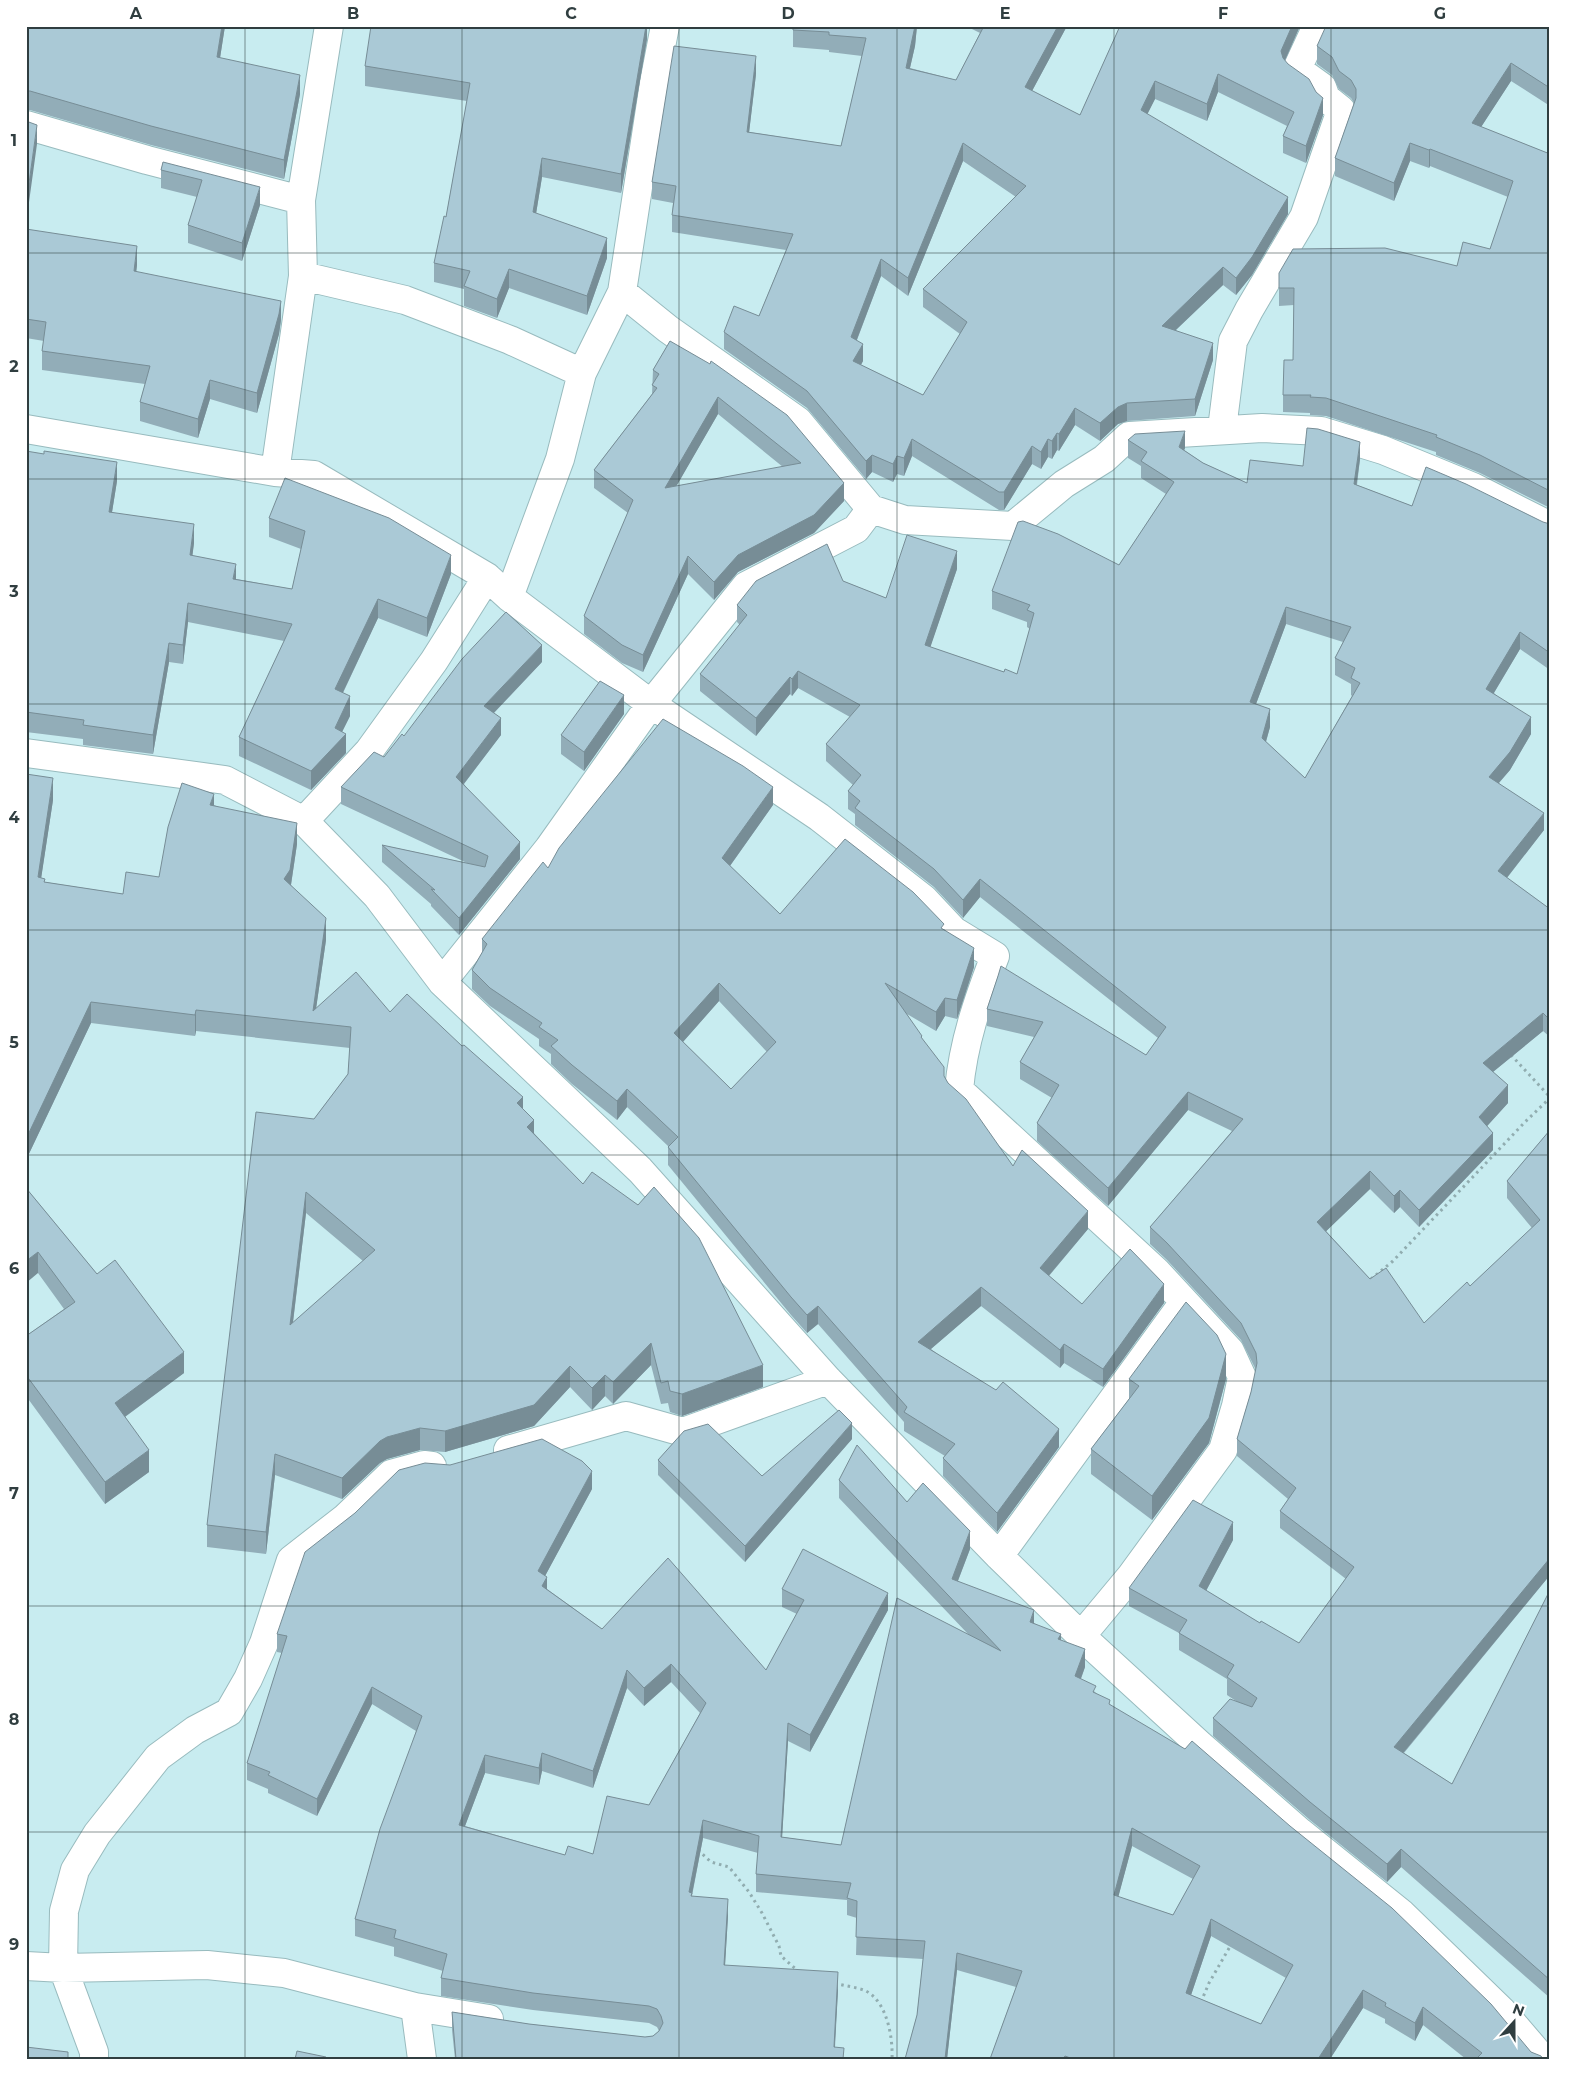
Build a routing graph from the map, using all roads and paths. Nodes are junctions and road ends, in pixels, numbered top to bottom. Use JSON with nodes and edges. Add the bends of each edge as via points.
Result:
{"nodes":[{"id":1,"x":330,"y":26,"type":"edge"},
{"id":2,"x":665,"y":26,"type":"edge"},
{"id":3,"x":1317,"y":26,"type":"edge"},
{"id":4,"x":26,"y":125,"type":"edge"},
{"id":5,"x":301,"y":200,"type":"junction"},
{"id":6,"x":303,"y":276,"type":"junction"},
{"id":7,"x":622,"y":292,"type":"junction"},
{"id":8,"x":582,"y":373,"type":"junction"},
{"id":9,"x":26,"y":429,"type":"edge"},
{"id":10,"x":1222,"y":429,"type":"junction"},
{"id":11,"x":275,"y":472,"type":"junction"},
{"id":12,"x":870,"y":509,"type":"junction"},
{"id":13,"x":1550,"y":526,"type":"edge"},
{"id":14,"x":487,"y":577,"type":"junction"},
{"id":15,"x":509,"y":597,"type":"junction"},
{"id":16,"x":650,"y":704,"type":"junction"},
{"id":17,"x":26,"y":753,"type":"edge"},
{"id":18,"x":304,"y":821,"type":"junction"},
{"id":19,"x":442,"y":982,"type":"junction"},
{"id":20,"x":1505,"y":1048,"type":"edge"},
{"id":21,"x":1550,"y":1097,"type":"edge"},
{"id":22,"x":1370,"y":1280,"type":"edge"},
{"id":23,"x":1184,"y":1302,"type":"junction"},
{"id":24,"x":828,"y":1380,"type":"junction"},
{"id":25,"x":484,"y":1457,"type":"edge"},
{"id":26,"x":455,"y":1465,"type":"edge"},
{"id":27,"x":999,"y":1556,"type":"junction"},
{"id":28,"x":1081,"y":1636,"type":"junction"},
{"id":29,"x":694,"y":1846,"type":"edge"},
{"id":30,"x":1234,"y":1939,"type":"edge"},
{"id":31,"x":26,"y":1966,"type":"edge"},
{"id":32,"x":63,"y":1968,"type":"junction"},
{"id":33,"x":801,"y":1972,"type":"edge"},
{"id":34,"x":830,"y":1982,"type":"edge"},
{"id":35,"x":1200,"y":2004,"type":"edge"},
{"id":36,"x":414,"y":2007,"type":"junction"},
{"id":37,"x":513,"y":2023,"type":"edge"},
{"id":38,"x":94,"y":2059,"type":"edge"},
{"id":39,"x":422,"y":2059,"type":"edge"},
{"id":40,"x":892,"y":2059,"type":"edge"},
{"id":41,"x":1543,"y":2059,"type":"edge"}],
"edges":[{"from":1,"to":5,"type":"street"},
{"from":2,"to":7,"type":"street"},
{"from":3,"to":10,"type":"street","via":[[1297,69],[1322,87],[1326,98],[1341,110],[1304,218],[1233,341]]},
{"from":4,"to":5,"type":"street"},
{"from":5,"to":6,"type":"street"},
{"from":6,"to":8,"type":"street","via":[[406,300],[510,340]]},
{"from":6,"to":11,"type":"street"},
{"from":7,"to":8,"type":"street"},
{"from":7,"to":12,"type":"street","via":[[668,329],[798,421]]},
{"from":8,"to":15,"type":"street","via":[[560,459]]},
{"from":9,"to":11,"type":"street"},
{"from":10,"to":12,"type":"street","via":[[1129,436],[1104,459],[1064,484],[1013,526],[905,520]]},
{"from":10,"to":13,"type":"street","via":[[1321,431],[1383,450],[1464,483]]},
{"from":11,"to":14,"type":"street","via":[[314,475]]},
{"from":12,"to":16,"type":"street","via":[[856,529],[746,586]]},
{"from":14,"to":15,"type":"street"},
{"from":14,"to":18,"type":"street","via":[[434,661],[369,751]]},
{"from":15,"to":16,"type":"street"},
{"from":16,"to":19,"type":"street","via":[[549,848]]},
{"from":16,"to":23,"type":"street","via":[[819,817],[924,899],[954,931],[995,956],[974,1014],[962,1061],[959,1090],[1156,1271]]},
{"from":17,"to":18,"type":"street","via":[[225,780]]},
{"from":18,"to":19,"type":"street","via":[[377,896]]},
{"from":19,"to":24,"type":"street","via":[[640,1170]]},
{"from":20,"to":21,"type":"path"},
{"from":21,"to":22,"type":"path","via":[[1393,1261]]},
{"from":23,"to":27,"type":"street"},
{"from":23,"to":28,"type":"street","via":[[1230,1351],[1242,1377],[1223,1450],[1131,1576]]},
{"from":24,"to":25,"type":"street","via":[[683,1432],[626,1416]]},
{"from":24,"to":27,"type":"street"},
{"from":26,"to":32,"type":"street","via":[[446,1468],[424,1465],[391,1474],[345,1518],[291,1560],[264,1643],[229,1712],[158,1757],[97,1834],[76,1870],[64,1910]]},
{"from":27,"to":28,"type":"street"},
{"from":28,"to":41,"type":"street","via":[[1200,1746],[1402,1914],[1502,2011]]},
{"from":29,"to":33,"type":"path","via":[[711,1862],[729,1867],[762,1913],[781,1956]]},
{"from":30,"to":35,"type":"path"},
{"from":31,"to":32,"type":"street"},
{"from":32,"to":36,"type":"street","via":[[207,1965],[284,1973]]},
{"from":32,"to":38,"type":"street"},
{"from":34,"to":40,"type":"path","via":[[866,1991],[874,1999],[884,2012]]},
{"from":36,"to":37,"type":"street"},
{"from":36,"to":39,"type":"street"}]}
